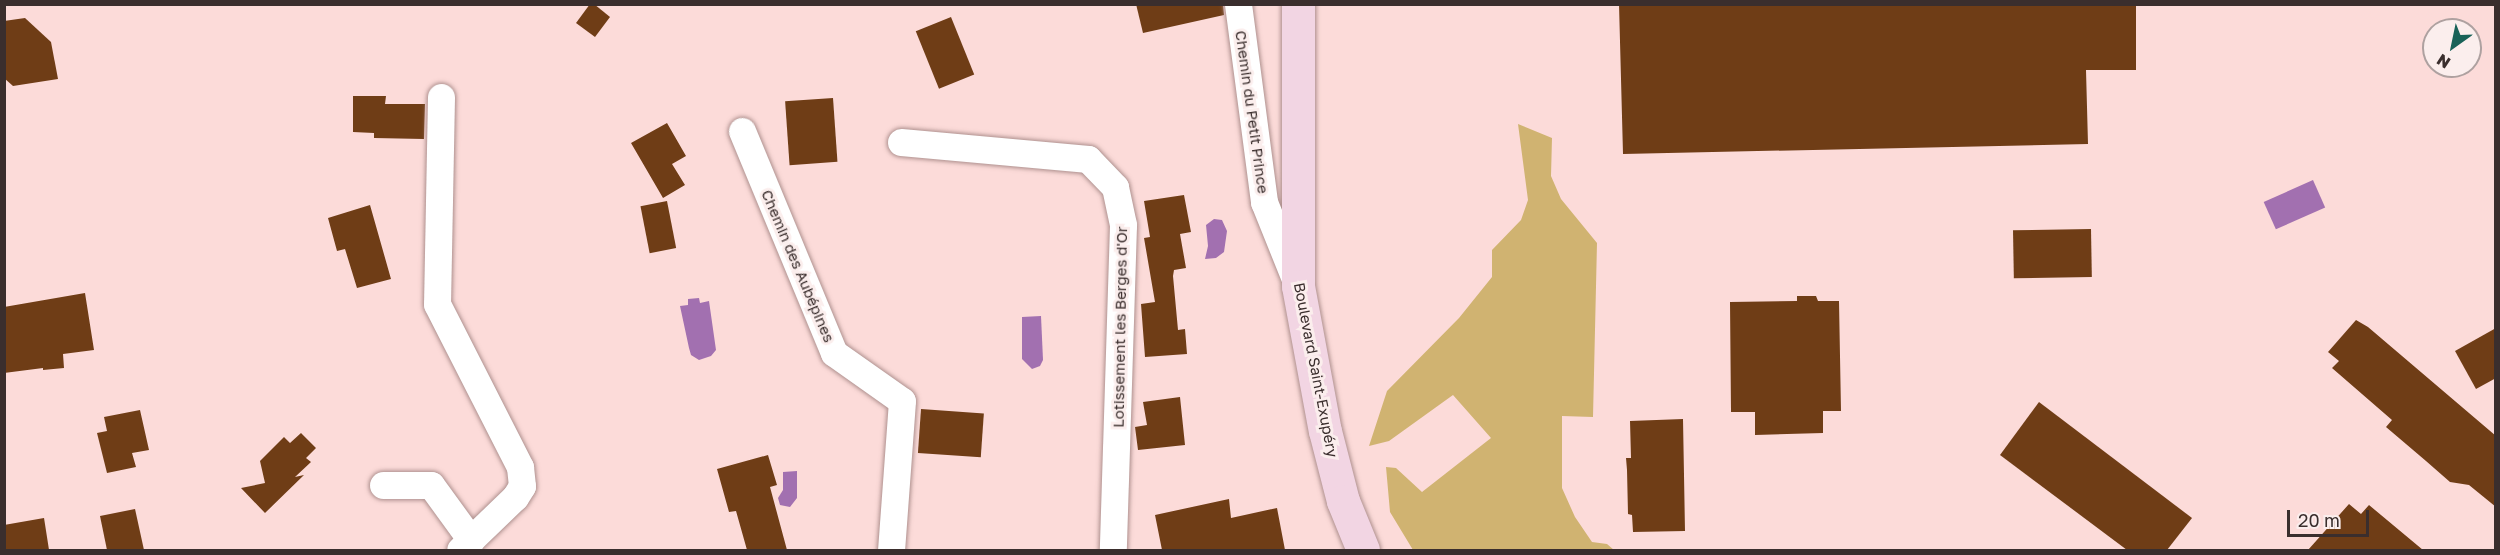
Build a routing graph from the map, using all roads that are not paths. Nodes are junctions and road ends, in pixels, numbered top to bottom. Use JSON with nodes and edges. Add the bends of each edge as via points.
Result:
{"nodes":[{"id":1,"x":1238,"y":4,"type":"edge"},
{"id":2,"x":1298,"y":4,"type":"edge"},
{"id":3,"x":441,"y":97,"type":"dead end"},
{"id":4,"x":742,"y":131,"type":"dead end"},
{"id":5,"x":901,"y":142,"type":"dead end"},
{"id":6,"x":1298,"y":286,"type":"junction"},
{"id":7,"x":382,"y":485,"type":"dead end"},
{"id":8,"x":465,"y":545,"type":"edge"},
{"id":9,"x":891,"y":550,"type":"edge"},
{"id":10,"x":1113,"y":550,"type":"edge"},
{"id":11,"x":1363,"y":550,"type":"edge"}],
"edges":[{"from":1,"to":6,"type":"street","name":"Chemin du Petit Prince","via":[[1264,202]]},
{"from":2,"to":6,"type":"main road","name":"Boulevard Saint-Exupéry"},
{"from":3,"to":8,"type":"street","via":[[437,304],[520,468],[522,486]]},
{"from":4,"to":9,"type":"street","name":"Chemin des Aubépines","via":[[834,353],[902,401]]},
{"from":5,"to":10,"type":"street","name":"Lotissement les Berges d'Or","via":[[1088,159],[1114,187],[1123,225]]},
{"from":6,"to":11,"type":"main road","name":"Boulevard Saint-Exupéry","via":[[1324,431],[1343,501]]},
{"from":7,"to":8,"type":"street","via":[[431,485]]}]}
